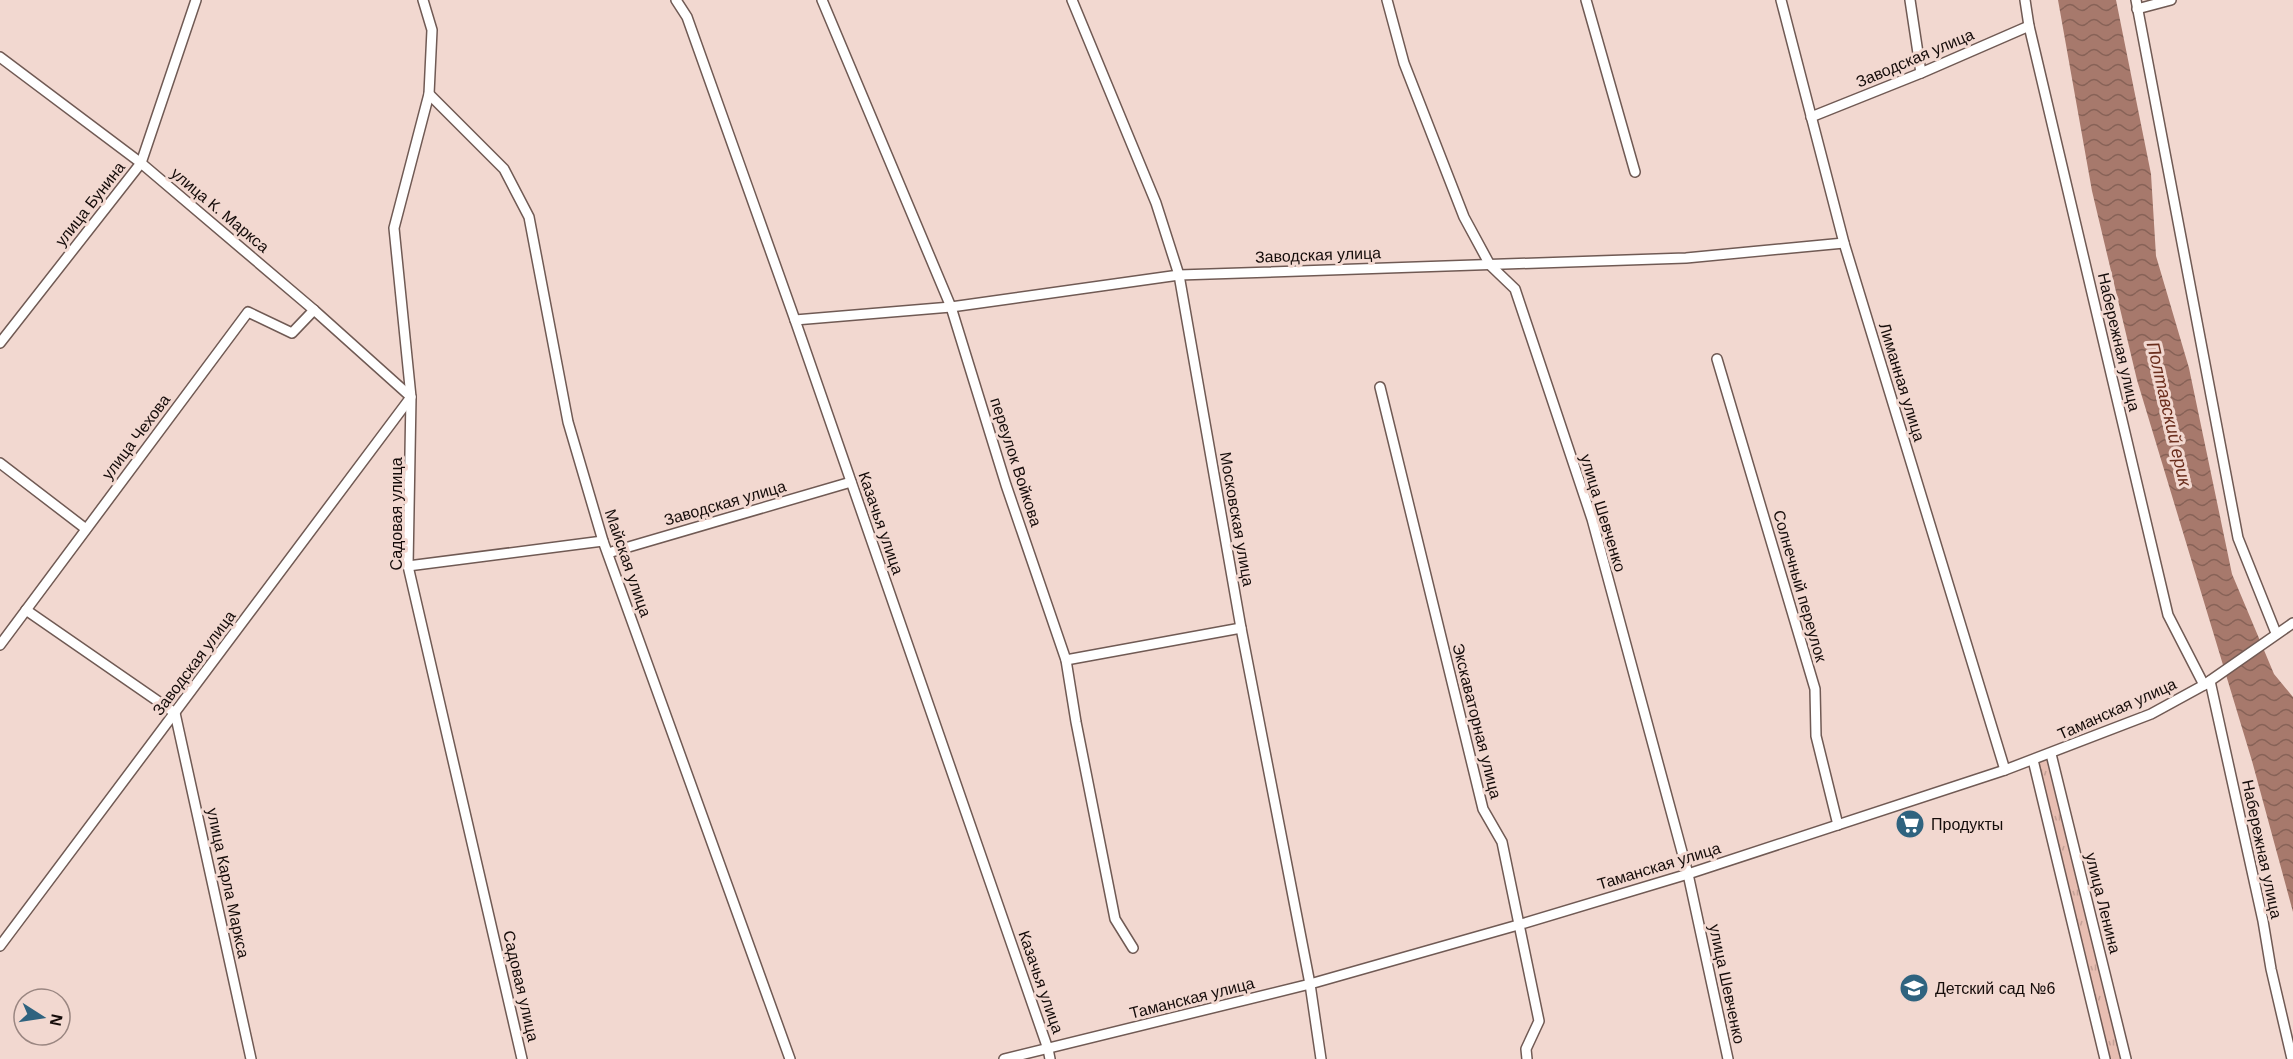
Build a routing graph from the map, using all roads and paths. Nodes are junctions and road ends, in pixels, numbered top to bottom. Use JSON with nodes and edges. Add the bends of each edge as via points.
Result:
{"nodes":[{"id":1,"x":196,"y":0,"type":"edge"},
{"id":2,"x":423,"y":0,"type":"edge"},
{"id":3,"x":676,"y":0,"type":"edge"},
{"id":4,"x":822,"y":0,"type":"edge"},
{"id":5,"x":1072,"y":0,"type":"edge"},
{"id":6,"x":1387,"y":0,"type":"edge"},
{"id":7,"x":1586,"y":0,"type":"edge"},
{"id":8,"x":1781,"y":0,"type":"edge"},
{"id":9,"x":1910,"y":0,"type":"edge"},
{"id":10,"x":2025,"y":0,"type":"edge"},
{"id":11,"x":2171,"y":0,"type":"edge"},
{"id":12,"x":2137,"y":5,"type":"edge"},
{"id":13,"x":2029,"y":26,"type":"junction"},
{"id":14,"x":0,"y":57,"type":"edge"},
{"id":15,"x":1921,"y":73,"type":"junction"},
{"id":16,"x":429,"y":94,"type":"junction"},
{"id":17,"x":1811,"y":117,"type":"junction"},
{"id":18,"x":141,"y":163,"type":"junction"},
{"id":19,"x":1635,"y":172,"type":"dead end"},
{"id":20,"x":1844,"y":243,"type":"junction"},
{"id":21,"x":1490,"y":265,"type":"junction"},
{"id":22,"x":1179,"y":274,"type":"junction"},
{"id":23,"x":951,"y":307,"type":"junction"},
{"id":24,"x":314,"y":310,"type":"junction"},
{"id":25,"x":795,"y":320,"type":"junction"},
{"id":26,"x":0,"y":343,"type":"edge"},
{"id":27,"x":1717,"y":359,"type":"dead end"},
{"id":28,"x":1380,"y":387,"type":"dead end"},
{"id":29,"x":411,"y":397,"type":"junction"},
{"id":30,"x":0,"y":463,"type":"edge"},
{"id":31,"x":851,"y":482,"type":"junction"},
{"id":32,"x":86,"y":529,"type":"junction"},
{"id":33,"x":603,"y":541,"type":"junction"},
{"id":34,"x":608,"y":553,"type":"junction"},
{"id":35,"x":408,"y":566,"type":"junction"},
{"id":36,"x":26,"y":610,"type":"junction"},
{"id":37,"x":2293,"y":624,"type":"edge"},
{"id":38,"x":1241,"y":628,"type":"junction"},
{"id":39,"x":2276,"y":633,"type":"junction"},
{"id":40,"x":0,"y":645,"type":"edge"},
{"id":41,"x":1066,"y":660,"type":"junction"},
{"id":42,"x":2207,"y":683,"type":"junction"},
{"id":43,"x":176,"y":712,"type":"junction"},
{"id":44,"x":2051,"y":754,"type":"junction"},
{"id":45,"x":2033,"y":760,"type":"junction"},
{"id":46,"x":2005,"y":770,"type":"junction"},
{"id":47,"x":1838,"y":825,"type":"junction"},
{"id":48,"x":1688,"y":874,"type":"junction"},
{"id":49,"x":1518,"y":925,"type":"junction"},
{"id":50,"x":0,"y":946,"type":"edge"},
{"id":51,"x":1133,"y":948,"type":"dead end"},
{"id":52,"x":1310,"y":984,"type":"junction"},
{"id":53,"x":1048,"y":1049,"type":"junction"},
{"id":54,"x":250,"y":1059,"type":"edge"},
{"id":55,"x":522,"y":1059,"type":"edge"},
{"id":56,"x":790,"y":1059,"type":"edge"},
{"id":57,"x":1004,"y":1059,"type":"edge"},
{"id":58,"x":1050,"y":1059,"type":"edge"},
{"id":59,"x":1321,"y":1059,"type":"edge"},
{"id":60,"x":1527,"y":1059,"type":"edge"},
{"id":61,"x":1728,"y":1059,"type":"edge"},
{"id":62,"x":2105,"y":1059,"type":"edge"},
{"id":63,"x":2126,"y":1059,"type":"edge"},
{"id":64,"x":2292,"y":1059,"type":"edge"}],
"edges":[{"from":1,"to":18,"type":"street","name":"улица Бунина"},
{"from":2,"to":16,"type":"street","name":"Садовая улица","via":[[432,30]]},
{"from":3,"to":25,"type":"street","name":"Казачья улица","via":[[687,17]]},
{"from":4,"to":23,"type":"street","name":"переулок Войкова"},
{"from":5,"to":22,"type":"street","name":"Московская улица","via":[[1156,203]]},
{"from":6,"to":21,"type":"street","name":"улица Шевченко","via":[[1404,63],[1455,195]]},
{"from":7,"to":19,"type":"street"},
{"from":8,"to":17,"type":"street","name":"Лиманная улица"},
{"from":9,"to":15,"type":"street"},
{"from":10,"to":13,"type":"street","name":"Набережная улица"},
{"from":11,"to":12,"type":"street"},
{"from":12,"to":39,"type":"street","via":[[2238,538]]},
{"from":13,"to":15,"type":"street","name":"Заводская улица"},
{"from":13,"to":42,"type":"street","name":"Набережная улица","via":[[2169,615]]},
{"from":14,"to":18,"type":"street","name":"улица К. Маркса"},
{"from":15,"to":17,"type":"street","name":"Заводская улица"},
{"from":16,"to":29,"type":"street","name":"Садовая улица","via":[[394,228]]},
{"from":16,"to":33,"type":"street","name":"Майская улица","via":[[504,169],[529,217],[567,422]]},
{"from":17,"to":20,"type":"street","name":"Лиманная улица"},
{"from":18,"to":24,"type":"street","name":"улица К. Маркса"},
{"from":18,"to":26,"type":"street","name":"улица Бунина"},
{"from":20,"to":21,"type":"street","name":"Заводская улица","via":[[1686,258]]},
{"from":20,"to":46,"type":"street","name":"Лиманная улица"},
{"from":21,"to":22,"type":"street","name":"Заводская улица"},
{"from":21,"to":48,"type":"street","name":"улица Шевченко","via":[[1515,289],[1588,508]]},
{"from":22,"to":23,"type":"street","name":"Заводская улица"},
{"from":22,"to":38,"type":"street","name":"Московская улица"},
{"from":23,"to":25,"type":"street","name":"Заводская улица"},
{"from":23,"to":41,"type":"street","name":"переулок Войкова"},
{"from":24,"to":29,"type":"street","name":"улица К. Маркса"},
{"from":24,"to":32,"type":"street","name":"улица Чехова","via":[[292,333],[248,312]]},
{"from":25,"to":31,"type":"street","name":"Казачья улица"},
{"from":27,"to":47,"type":"street","name":"Солнечный переулок","via":[[1815,689],[1816,736]]},
{"from":28,"to":49,"type":"street","name":"Экскаваторная улица","via":[[1483,809],[1502,842]]},
{"from":29,"to":35,"type":"street","name":"Садовая улица"},
{"from":29,"to":43,"type":"street","name":"Заводская улица"},
{"from":30,"to":32,"type":"street"},
{"from":31,"to":34,"type":"street","name":"Заводская улица"},
{"from":31,"to":53,"type":"street","name":"Казачья улица"},
{"from":32,"to":36,"type":"street","name":"улица Чехова"},
{"from":33,"to":34,"type":"street","name":"Майская улица"},
{"from":33,"to":35,"type":"street"},
{"from":34,"to":56,"type":"street","name":"Майская улица"},
{"from":35,"to":55,"type":"street","name":"Садовая улица"},
{"from":36,"to":40,"type":"street","name":"улица Чехова"},
{"from":36,"to":43,"type":"street"},
{"from":37,"to":39,"type":"street","name":"Таманская улица"},
{"from":38,"to":41,"type":"street"},
{"from":38,"to":52,"type":"street","name":"Московская улица"},
{"from":39,"to":42,"type":"street","name":"Таманская улица"},
{"from":41,"to":51,"type":"street","name":"переулок Войкова","via":[[1115,919]]},
{"from":42,"to":44,"type":"street","name":"Таманская улица","via":[[2151,714]]},
{"from":42,"to":64,"type":"street","name":"Набережная улица"},
{"from":43,"to":50,"type":"street","name":"Заводская улица"},
{"from":43,"to":54,"type":"street","name":"улица Карла Маркса"},
{"from":44,"to":45,"type":"street","name":"Таманская улица"},
{"from":44,"to":63,"type":"street","name":"улица Ленина"},
{"from":45,"to":46,"type":"street","name":"Таманская улица"},
{"from":45,"to":62,"type":"street","name":"улица Ленина"},
{"from":46,"to":47,"type":"street","name":"Таманская улица"},
{"from":47,"to":48,"type":"street","name":"Таманская улица"},
{"from":48,"to":49,"type":"street","name":"Таманская улица"},
{"from":48,"to":61,"type":"street","name":"улица Шевченко"},
{"from":49,"to":52,"type":"street","name":"Таманская улица"},
{"from":49,"to":60,"type":"street","name":"Экскаваторная улица","via":[[1539,1022],[1526,1049]]},
{"from":52,"to":53,"type":"street","name":"Таманская улица"},
{"from":52,"to":59,"type":"street","name":"Московская улица"},
{"from":53,"to":57,"type":"street","name":"Таманская улица"},
{"from":53,"to":58,"type":"street","name":"Казачья улица"}]}
